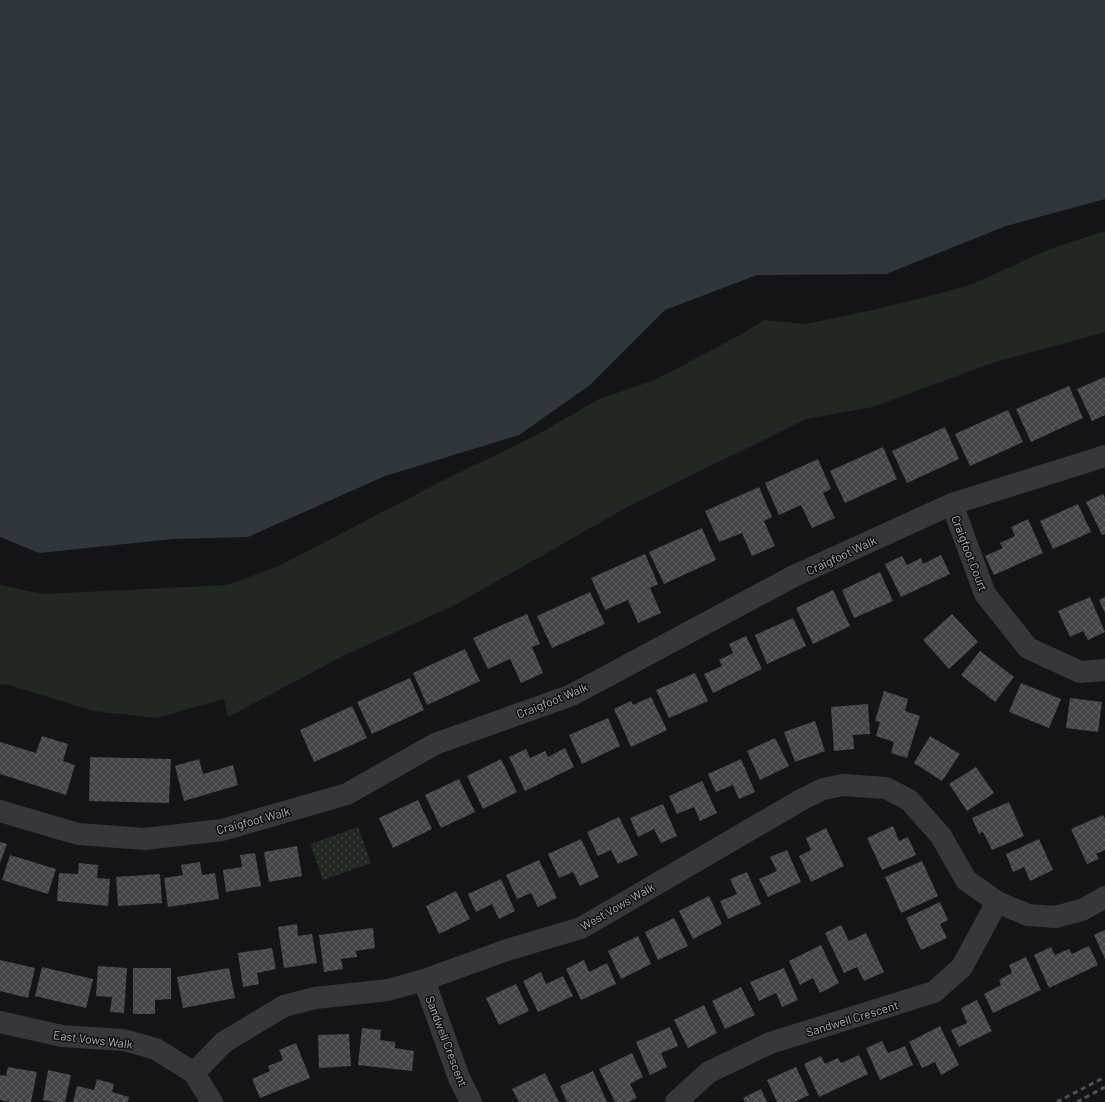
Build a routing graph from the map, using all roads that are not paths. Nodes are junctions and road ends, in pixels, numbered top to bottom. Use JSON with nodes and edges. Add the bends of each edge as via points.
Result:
{"nodes":[{"id":1,"x":1105,"y":456,"type":"edge"},
{"id":2,"x":952,"y":504,"type":"junction"},
{"id":3,"x":1105,"y":670,"type":"edge"},
{"id":4,"x":0,"y":811,"type":"edge"},
{"id":5,"x":1105,"y":897,"type":"edge"},
{"id":6,"x":998,"y":902,"type":"junction"},
{"id":7,"x":424,"y":980,"type":"junction"},
{"id":8,"x":0,"y":1022,"type":"edge"},
{"id":9,"x":194,"y":1073,"type":"junction"},
{"id":10,"x":212,"y":1102,"type":"edge"},
{"id":11,"x":471,"y":1102,"type":"edge"},
{"id":12,"x":676,"y":1102,"type":"edge"}],
"edges":[{"from":1,"to":2,"type":"street","name":"Craigfoot Walk"},
{"from":2,"to":3,"type":"street","name":"Craigfoot Court","via":[[985,594],[1028,648],[1080,672]]},
{"from":2,"to":4,"type":"street","name":"Craigfoot Walk","via":[[794,576],[572,695],[435,744],[347,794],[222,830],[145,839],[78,834]]},
{"from":5,"to":6,"type":"street","name":"West Vows Walk","via":[[1082,910],[1055,916],[1028,915]]},
{"from":6,"to":7,"type":"street","name":"West Vows Walk","via":[[966,880],[941,836],[909,800],[886,788],[843,785],[822,789],[801,800],[581,928],[507,950]]},
{"from":6,"to":12,"type":"street","name":"Sandwell Crescent","via":[[962,967],[934,992],[770,1043],[709,1072]]},
{"from":7,"to":9,"type":"street","name":"West Vows Walk","via":[[388,990],[315,998],[284,1006],[224,1042]]},
{"from":7,"to":11,"type":"street","name":"Sandwell Crescent","via":[[458,1078]]},
{"from":8,"to":9,"type":"street","name":"East Vows Walk","via":[[62,1036],[124,1040],[156,1049]]},
{"from":9,"to":10,"type":"street","name":"East Vows Walk"}]}
